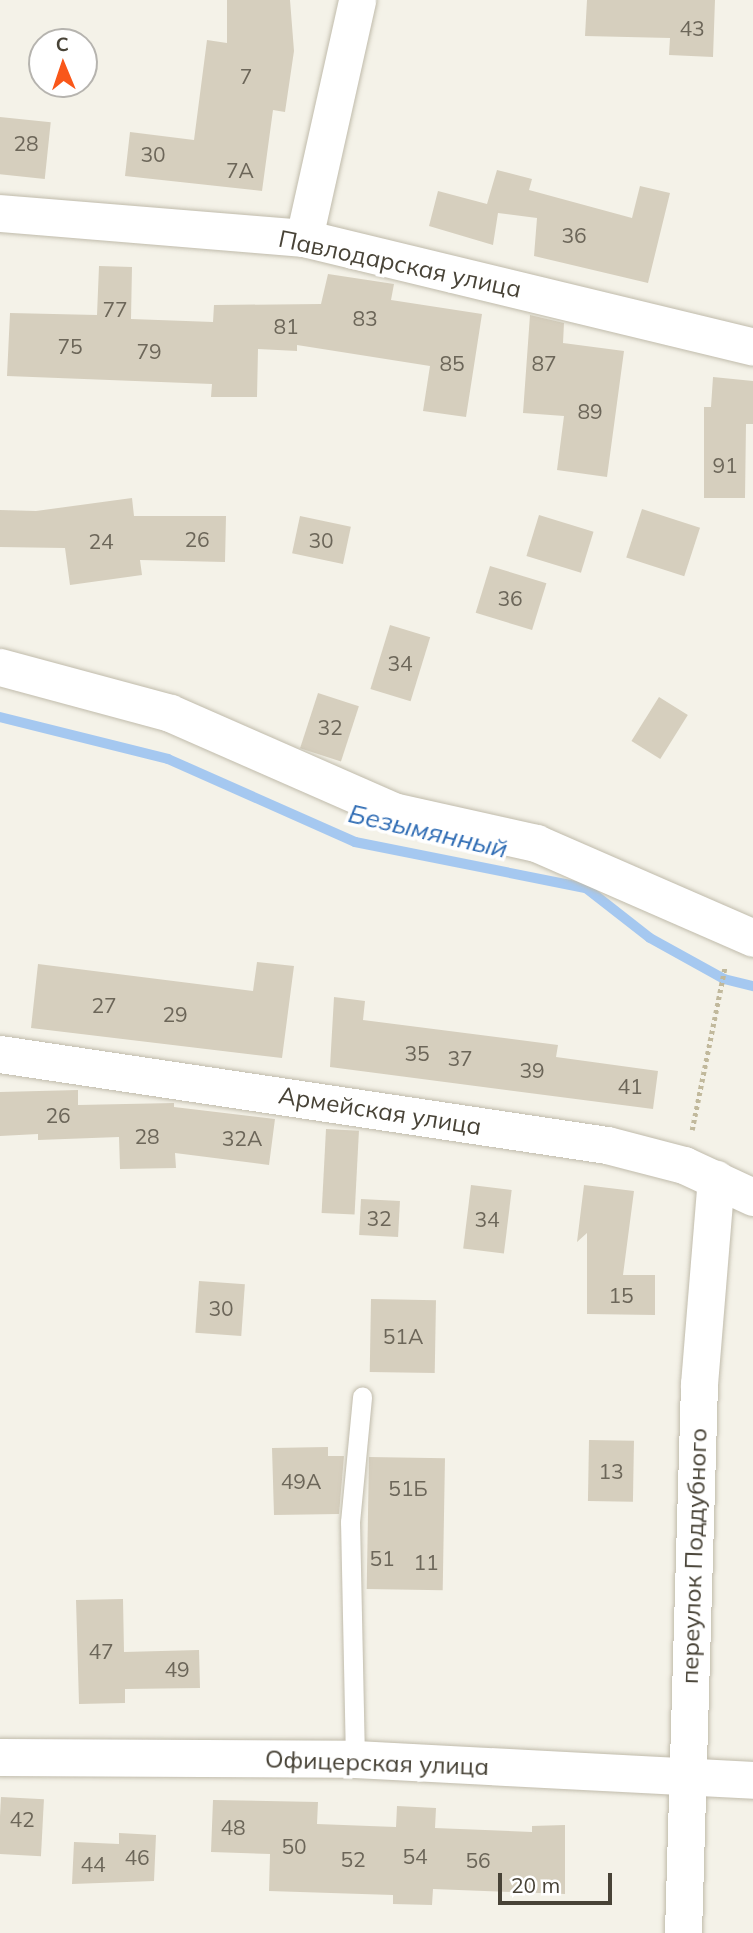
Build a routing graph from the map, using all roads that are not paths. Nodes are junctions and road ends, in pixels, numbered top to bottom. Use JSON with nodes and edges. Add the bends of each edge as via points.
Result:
{"nodes":[{"id":1,"x":357,"y":0,"type":"edge"},
{"id":2,"x":0,"y":213,"type":"edge"},
{"id":3,"x":304,"y":238,"type":"junction"},
{"id":4,"x":753,"y":347,"type":"edge"},
{"id":5,"x":0,"y":667,"type":"edge"},
{"id":6,"x":753,"y":938,"type":"edge"},
{"id":7,"x":0,"y":1054,"type":"edge"},
{"id":8,"x":700,"y":1172,"type":"junction"},
{"id":9,"x":753,"y":1197,"type":"edge"},
{"id":10,"x":362,"y":1397,"type":"dead end"},
{"id":11,"x":0,"y":1756,"type":"edge"},
{"id":12,"x":355,"y":1759,"type":"junction"},
{"id":13,"x":687,"y":1777,"type":"junction"},
{"id":14,"x":753,"y":1780,"type":"edge"},
{"id":15,"x":683,"y":1933,"type":"edge"}],
"edges":[{"from":1,"to":3,"type":"street"},
{"from":2,"to":3,"type":"street","name":"Павлодарская улица"},
{"from":3,"to":4,"type":"street","name":"Павлодарская улица"},
{"from":5,"to":6,"type":"street","via":[[170,713],[393,811],[536,843]]},
{"from":7,"to":8,"type":"street","name":"Армейская улица","via":[[607,1145]]},
{"from":8,"to":9,"type":"street","name":"Армейская улица"},
{"from":8,"to":13,"type":"street","name":"переулок Поддубного","via":[[699,1384]]},
{"from":10,"to":12,"type":"lane","via":[[350,1522]]},
{"from":11,"to":12,"type":"street","name":"Офицерская улица"},
{"from":12,"to":13,"type":"street","name":"Офицерская улица"},
{"from":13,"to":14,"type":"street","name":"Офицерская улица"},
{"from":13,"to":15,"type":"street","name":"переулок Поддубного"}]}
